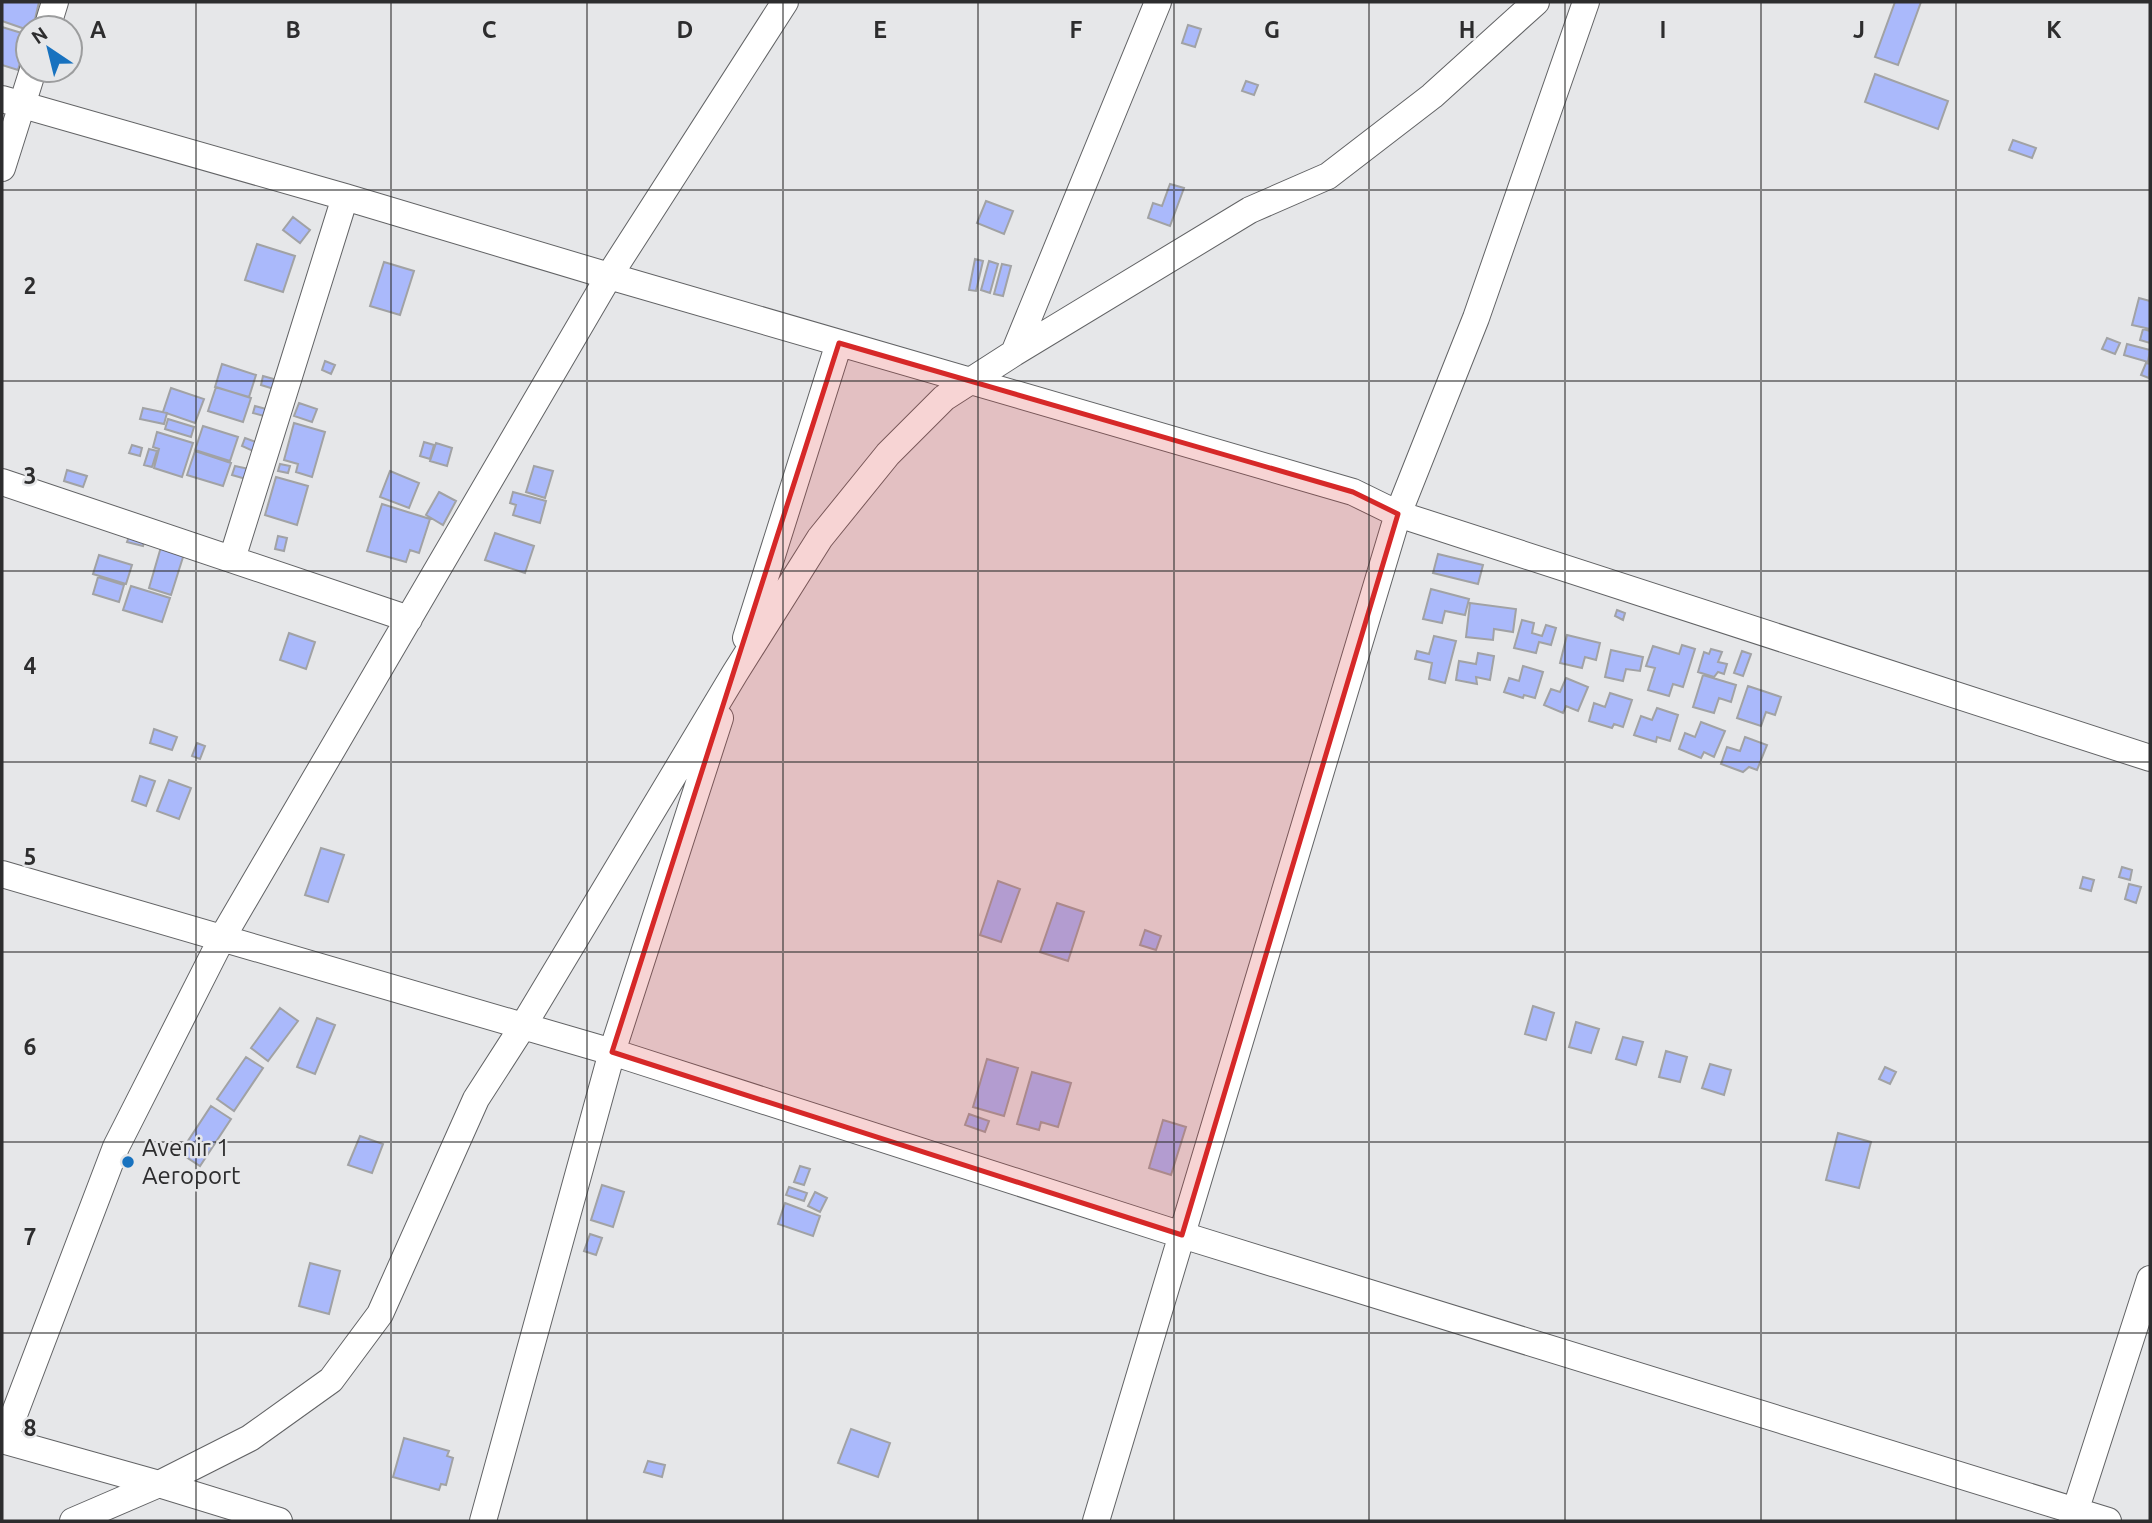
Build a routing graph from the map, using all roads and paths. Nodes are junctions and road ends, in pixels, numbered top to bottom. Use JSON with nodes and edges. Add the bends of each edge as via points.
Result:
{"nodes":[{"id":1,"x":785,"y":2,"type":"edge"},
{"id":2,"x":1158,"y":2,"type":"edge"},
{"id":3,"x":1536,"y":2,"type":"edge"},
{"id":4,"x":1586,"y":2,"type":"edge"},
{"id":5,"x":24,"y":84,"type":"edge"},
{"id":6,"x":12,"y":102,"type":"edge"},
{"id":7,"x":2,"y":169,"type":"edge"},
{"id":8,"x":345,"y":197,"type":"junction"},
{"id":9,"x":609,"y":276,"type":"junction"},
{"id":10,"x":839,"y":343,"type":"junction"},
{"id":11,"x":1014,"y":353,"type":"junction"},
{"id":12,"x":971,"y":381,"type":"junction"},
{"id":13,"x":2,"y":482,"type":"edge"},
{"id":14,"x":1398,"y":514,"type":"junction"},
{"id":15,"x":232,"y":559,"type":"junction"},
{"id":16,"x":409,"y":619,"type":"junction"},
{"id":17,"x":735,"y":673,"type":"junction"},
{"id":18,"x":2150,"y":758,"type":"edge"},
{"id":19,"x":2,"y":874,"type":"edge"},
{"id":20,"x":222,"y":938,"type":"junction"},
{"id":21,"x":523,"y":1026,"type":"junction"},
{"id":22,"x":612,"y":1052,"type":"junction"},
{"id":23,"x":1182,"y":1235,"type":"junction"},
{"id":24,"x":2150,"y":1279,"type":"edge"},
{"id":25,"x":3,"y":1440,"type":"edge"},
{"id":26,"x":159,"y":1484,"type":"junction"},
{"id":27,"x":2073,"y":1516,"type":"edge"},
{"id":28,"x":73,"y":1521,"type":"edge"},
{"id":29,"x":279,"y":1521,"type":"edge"},
{"id":30,"x":483,"y":1521,"type":"edge"},
{"id":31,"x":1096,"y":1521,"type":"edge"},
{"id":32,"x":2108,"y":1521,"type":"edge"}],
"edges":[{"from":1,"to":9,"type":"street"},
{"from":2,"to":11,"type":"street"},
{"from":3,"to":11,"type":"street","via":[[1432,96],[1328,176],[1250,210]]},
{"from":4,"to":14,"type":"street","via":[[1476,318]]},
{"from":5,"to":6,"type":"street"},
{"from":6,"to":7,"type":"street"},
{"from":6,"to":8,"type":"street"},
{"from":8,"to":9,"type":"street"},
{"from":8,"to":15,"type":"street"},
{"from":9,"to":10,"type":"street"},
{"from":9,"to":16,"type":"street"},
{"from":10,"to":12,"type":"street"},
{"from":10,"to":17,"type":"street"},
{"from":11,"to":12,"type":"street"},
{"from":12,"to":14,"type":"street","via":[[1353,492]]},
{"from":12,"to":17,"type":"street","via":[[944,398],[879,464],[820,538]]},
{"from":13,"to":15,"type":"street"},
{"from":14,"to":18,"type":"street"},
{"from":14,"to":23,"type":"street"},
{"from":15,"to":16,"type":"street"},
{"from":16,"to":20,"type":"street"},
{"from":17,"to":21,"type":"street"},
{"from":17,"to":22,"type":"street"},
{"from":19,"to":20,"type":"street"},
{"from":20,"to":21,"type":"street"},
{"from":20,"to":25,"type":"street","via":[[117,1147]]},
{"from":21,"to":22,"type":"street"},
{"from":21,"to":26,"type":"street","via":[[476,1099],[380,1314],[331,1380],[250,1438]]},
{"from":22,"to":23,"type":"street"},
{"from":22,"to":30,"type":"street"},
{"from":23,"to":27,"type":"street"},
{"from":23,"to":31,"type":"street"},
{"from":24,"to":27,"type":"street"},
{"from":25,"to":26,"type":"street"},
{"from":26,"to":28,"type":"street"},
{"from":26,"to":29,"type":"street"},
{"from":27,"to":32,"type":"street"}]}
